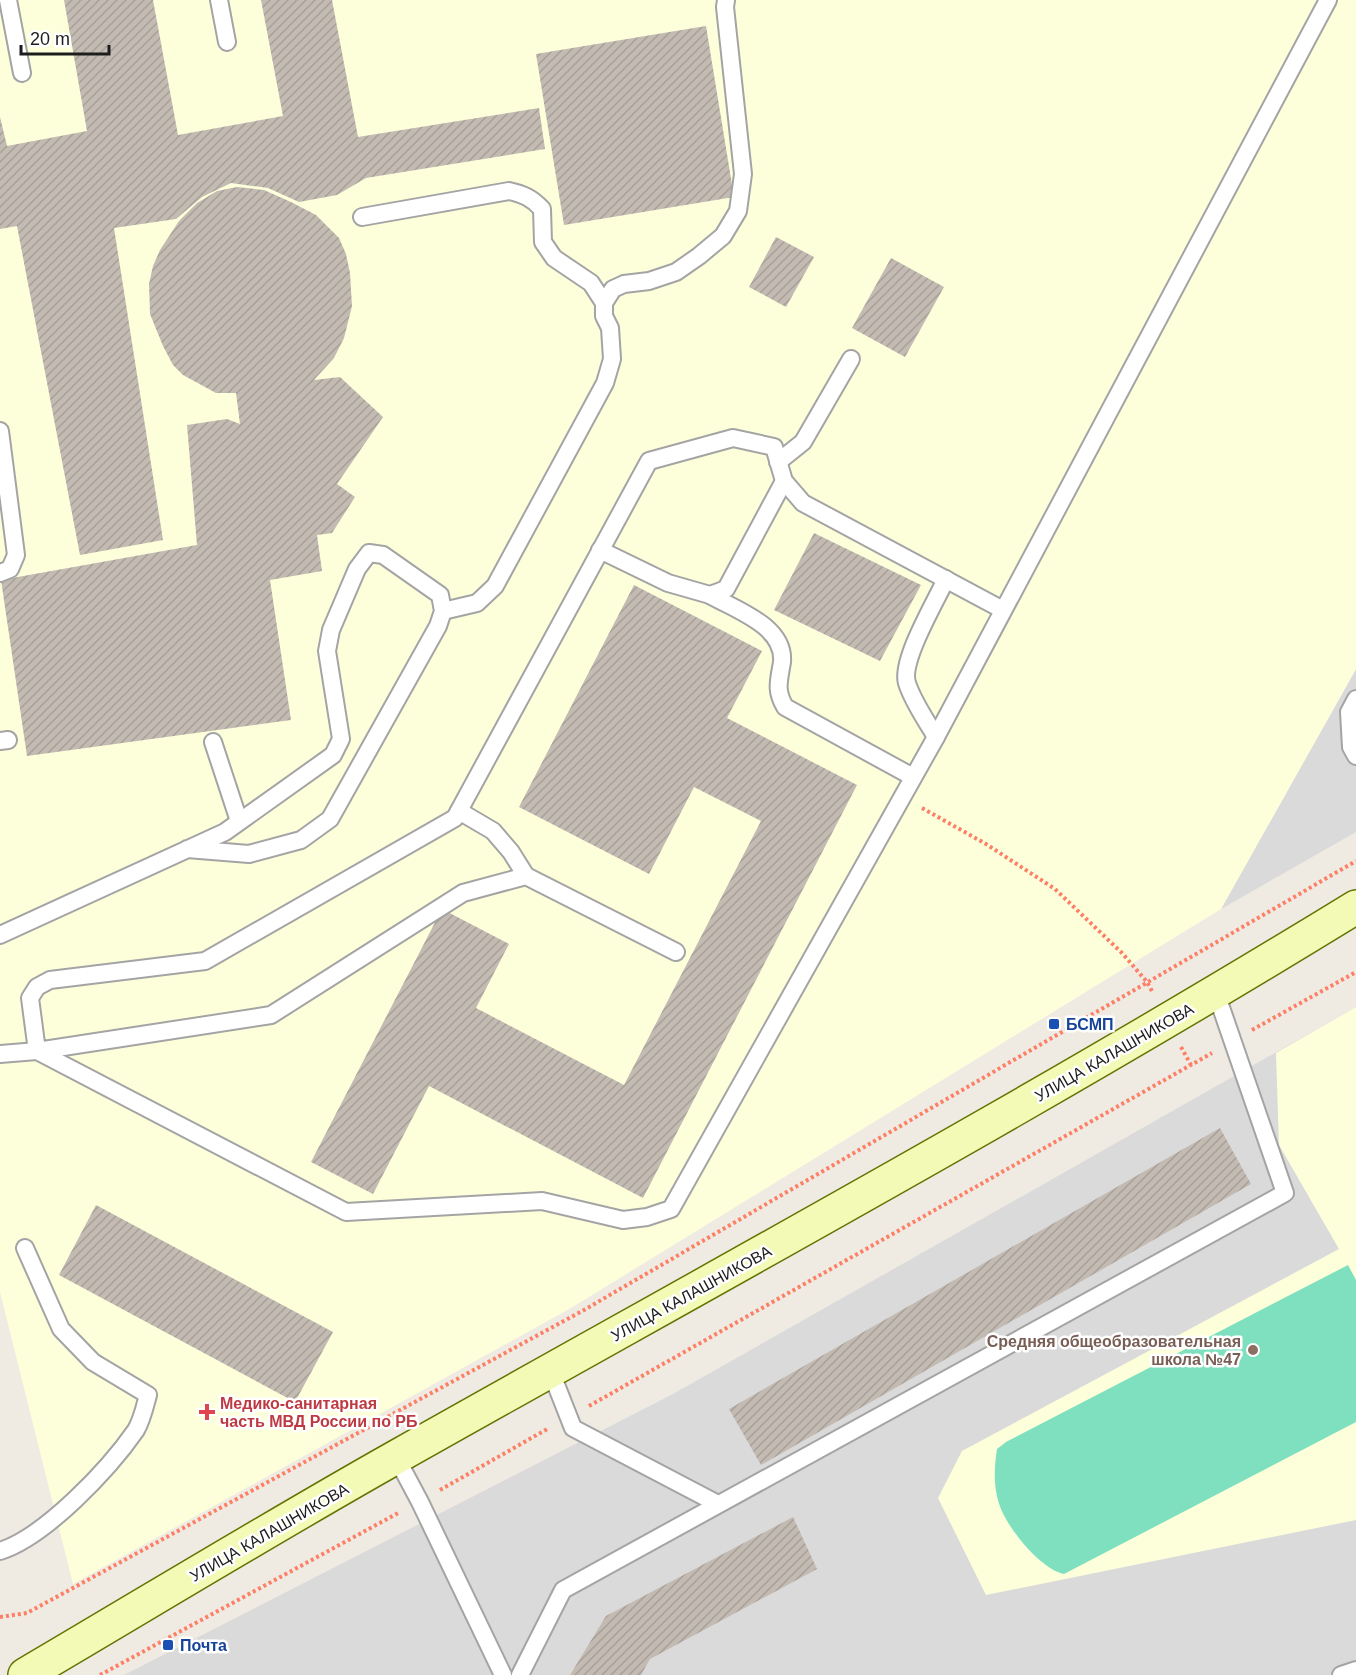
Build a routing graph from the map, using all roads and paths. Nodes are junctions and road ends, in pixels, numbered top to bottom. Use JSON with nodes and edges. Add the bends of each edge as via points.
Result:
{"nodes":[{"id":1,"x":8,"y":0,"type":"edge"},
{"id":2,"x":219,"y":0,"type":"edge"},
{"id":3,"x":726,"y":0,"type":"edge"},
{"id":4,"x":1328,"y":0,"type":"edge"},
{"id":5,"x":227,"y":42,"type":"dead end"},
{"id":6,"x":22,"y":73,"type":"dead end"},
{"id":7,"x":362,"y":217,"type":"dead end"},
{"id":8,"x":604,"y":303,"type":"junction"},
{"id":9,"x":851,"y":358,"type":"dead end"},
{"id":10,"x":0,"y":431,"type":"edge"},
{"id":11,"x":778,"y":462,"type":"junction"},
{"id":12,"x":784,"y":482,"type":"junction"},
{"id":13,"x":600,"y":550,"type":"junction"},
{"id":14,"x":0,"y":573,"type":"edge"},
{"id":15,"x":946,"y":579,"type":"junction"},
{"id":16,"x":710,"y":595,"type":"junction"},
{"id":17,"x":1003,"y":610,"type":"junction"},
{"id":18,"x":443,"y":611,"type":"junction"},
{"id":19,"x":1356,"y":699,"type":"edge"},
{"id":20,"x":936,"y":737,"type":"junction"},
{"id":21,"x":213,"y":742,"type":"dead end"},
{"id":22,"x":337,"y":748,"type":"junction"},
{"id":23,"x":1356,"y":756,"type":"edge"},
{"id":24,"x":362,"y":762,"type":"junction"},
{"id":25,"x":913,"y":777,"type":"junction"},
{"id":26,"x":902,"y":797,"type":"junction"},
{"id":27,"x":459,"y":811,"type":"junction"},
{"id":28,"x":239,"y":821,"type":"junction"},
{"id":29,"x":187,"y":849,"type":"junction"},
{"id":30,"x":1356,"y":861,"type":"edge"},
{"id":31,"x":526,"y":876,"type":"junction"},
{"id":32,"x":1356,"y":907,"type":"edge"},
{"id":33,"x":0,"y":935,"type":"edge"},
{"id":34,"x":676,"y":952,"type":"dead end"},
{"id":35,"x":1356,"y":972,"type":"edge"},
{"id":36,"x":1147,"y":982,"type":"junction"},
{"id":37,"x":1216,"y":993,"type":"junction"},
{"id":38,"x":1233,"y":1041,"type":"junction"},
{"id":39,"x":37,"y":1051,"type":"junction"},
{"id":40,"x":0,"y":1054,"type":"edge"},
{"id":41,"x":25,"y":1248,"type":"dead end"},
{"id":42,"x":550,"y":1372,"type":"junction"},
{"id":43,"x":569,"y":1417,"type":"junction"},
{"id":44,"x":396,"y":1457,"type":"junction"},
{"id":45,"x":420,"y":1502,"type":"junction"},
{"id":46,"x":718,"y":1504,"type":"junction"},
{"id":47,"x":0,"y":1551,"type":"edge"},
{"id":48,"x":0,"y":1617,"type":"edge"},
{"id":49,"x":25,"y":1675,"type":"edge"},
{"id":50,"x":100,"y":1675,"type":"edge"},
{"id":51,"x":503,"y":1675,"type":"edge"},
{"id":52,"x":520,"y":1675,"type":"edge"}],
"edges":[{"from":1,"to":6,"type":"lane"},
{"from":2,"to":5,"type":"lane"},
{"from":3,"to":8,"type":"lane","via":[[743,174],[738,211],[723,236],[684,267],[649,281],[624,284],[613,289]]},
{"from":4,"to":17,"type":"lane"},
{"from":7,"to":8,"type":"lane","via":[[508,191],[523,194],[542,209],[543,242],[554,258],[591,283]]},
{"from":8,"to":18,"type":"lane","via":[[612,359],[605,383],[495,586],[477,603]]},
{"from":9,"to":11,"type":"lane","via":[[803,442]]},
{"from":10,"to":14,"type":"lane","via":[[16,555],[10,569]]},
{"from":11,"to":12,"type":"lane"},
{"from":11,"to":13,"type":"lane","via":[[774,447],[733,438],[649,461]]},
{"from":12,"to":15,"type":"lane","via":[[803,503]]},
{"from":12,"to":16,"type":"lane","via":[[726,589]]},
{"from":13,"to":16,"type":"lane","via":[[668,583]]},
{"from":13,"to":27,"type":"lane"},
{"from":15,"to":17,"type":"lane"},
{"from":15,"to":20,"type":"lane","via":[[920,632],[906,682]]},
{"from":16,"to":25,"type":"lane","via":[[769,628],[778,640],[782,658],[778,696],[786,707]]},
{"from":17,"to":20,"type":"lane"},
{"from":18,"to":22,"type":"lane","via":[[440,596],[384,555],[369,553],[357,569],[331,630],[327,651],[342,739]]},
{"from":18,"to":24,"type":"lane"},
{"from":19,"to":23,"type":"lane","via":[[1349,712],[1351,747]]},
{"from":20,"to":25,"type":"lane"},
{"from":21,"to":28,"type":"lane"},
{"from":22,"to":24,"type":"lane"},
{"from":22,"to":28,"type":"lane","via":[[333,755]]},
{"from":24,"to":29,"type":"lane","via":[[330,819],[301,840],[249,854]]},
{"from":25,"to":26,"type":"lane"},
{"from":26,"to":36,"type":"path","via":[[986,844],[1055,889]]},
{"from":26,"to":39,"type":"lane","via":[[671,1209],[647,1217],[623,1220],[542,1200],[346,1212]]},
{"from":27,"to":31,"type":"lane","via":[[493,831]]},
{"from":27,"to":39,"type":"lane","via":[[455,818],[206,961],[50,980],[37,987],[30,998]]},
{"from":28,"to":29,"type":"lane","via":[[225,832]]},
{"from":29,"to":33,"type":"lane"},
{"from":30,"to":36,"type":"path"},
{"from":31,"to":34,"type":"lane"},
{"from":31,"to":39,"type":"lane","via":[[463,893],[271,1015]]},
{"from":32,"to":37,"type":"main road","name":"УЛИЦА КАЛАШНИКОВА"},
{"from":35,"to":38,"type":"path"},
{"from":36,"to":48,"type":"path","via":[[584,1310],[27,1613]]},
{"from":37,"to":38,"type":"lane"},
{"from":37,"to":42,"type":"main road","name":"УЛИЦА КАЛАШНИКОВА"},
{"from":38,"to":43,"type":"path"},
{"from":38,"to":46,"type":"lane","via":[[1286,1193]]},
{"from":39,"to":40,"type":"lane"},
{"from":41,"to":47,"type":"lane","via":[[61,1329],[93,1362],[148,1395],[137,1428],[81,1496],[16,1546]]},
{"from":42,"to":43,"type":"lane"},
{"from":42,"to":44,"type":"main road","name":"УЛИЦА КАЛАШНИКОВА"},
{"from":43,"to":45,"type":"path"},
{"from":43,"to":46,"type":"lane","via":[[573,1428]]},
{"from":44,"to":45,"type":"lane"},
{"from":44,"to":49,"type":"main road","name":"УЛИЦА КАЛАШНИКОВА"},
{"from":45,"to":50,"type":"path"},
{"from":45,"to":51,"type":"lane"},
{"from":46,"to":52,"type":"lane","via":[[563,1590]]}]}
